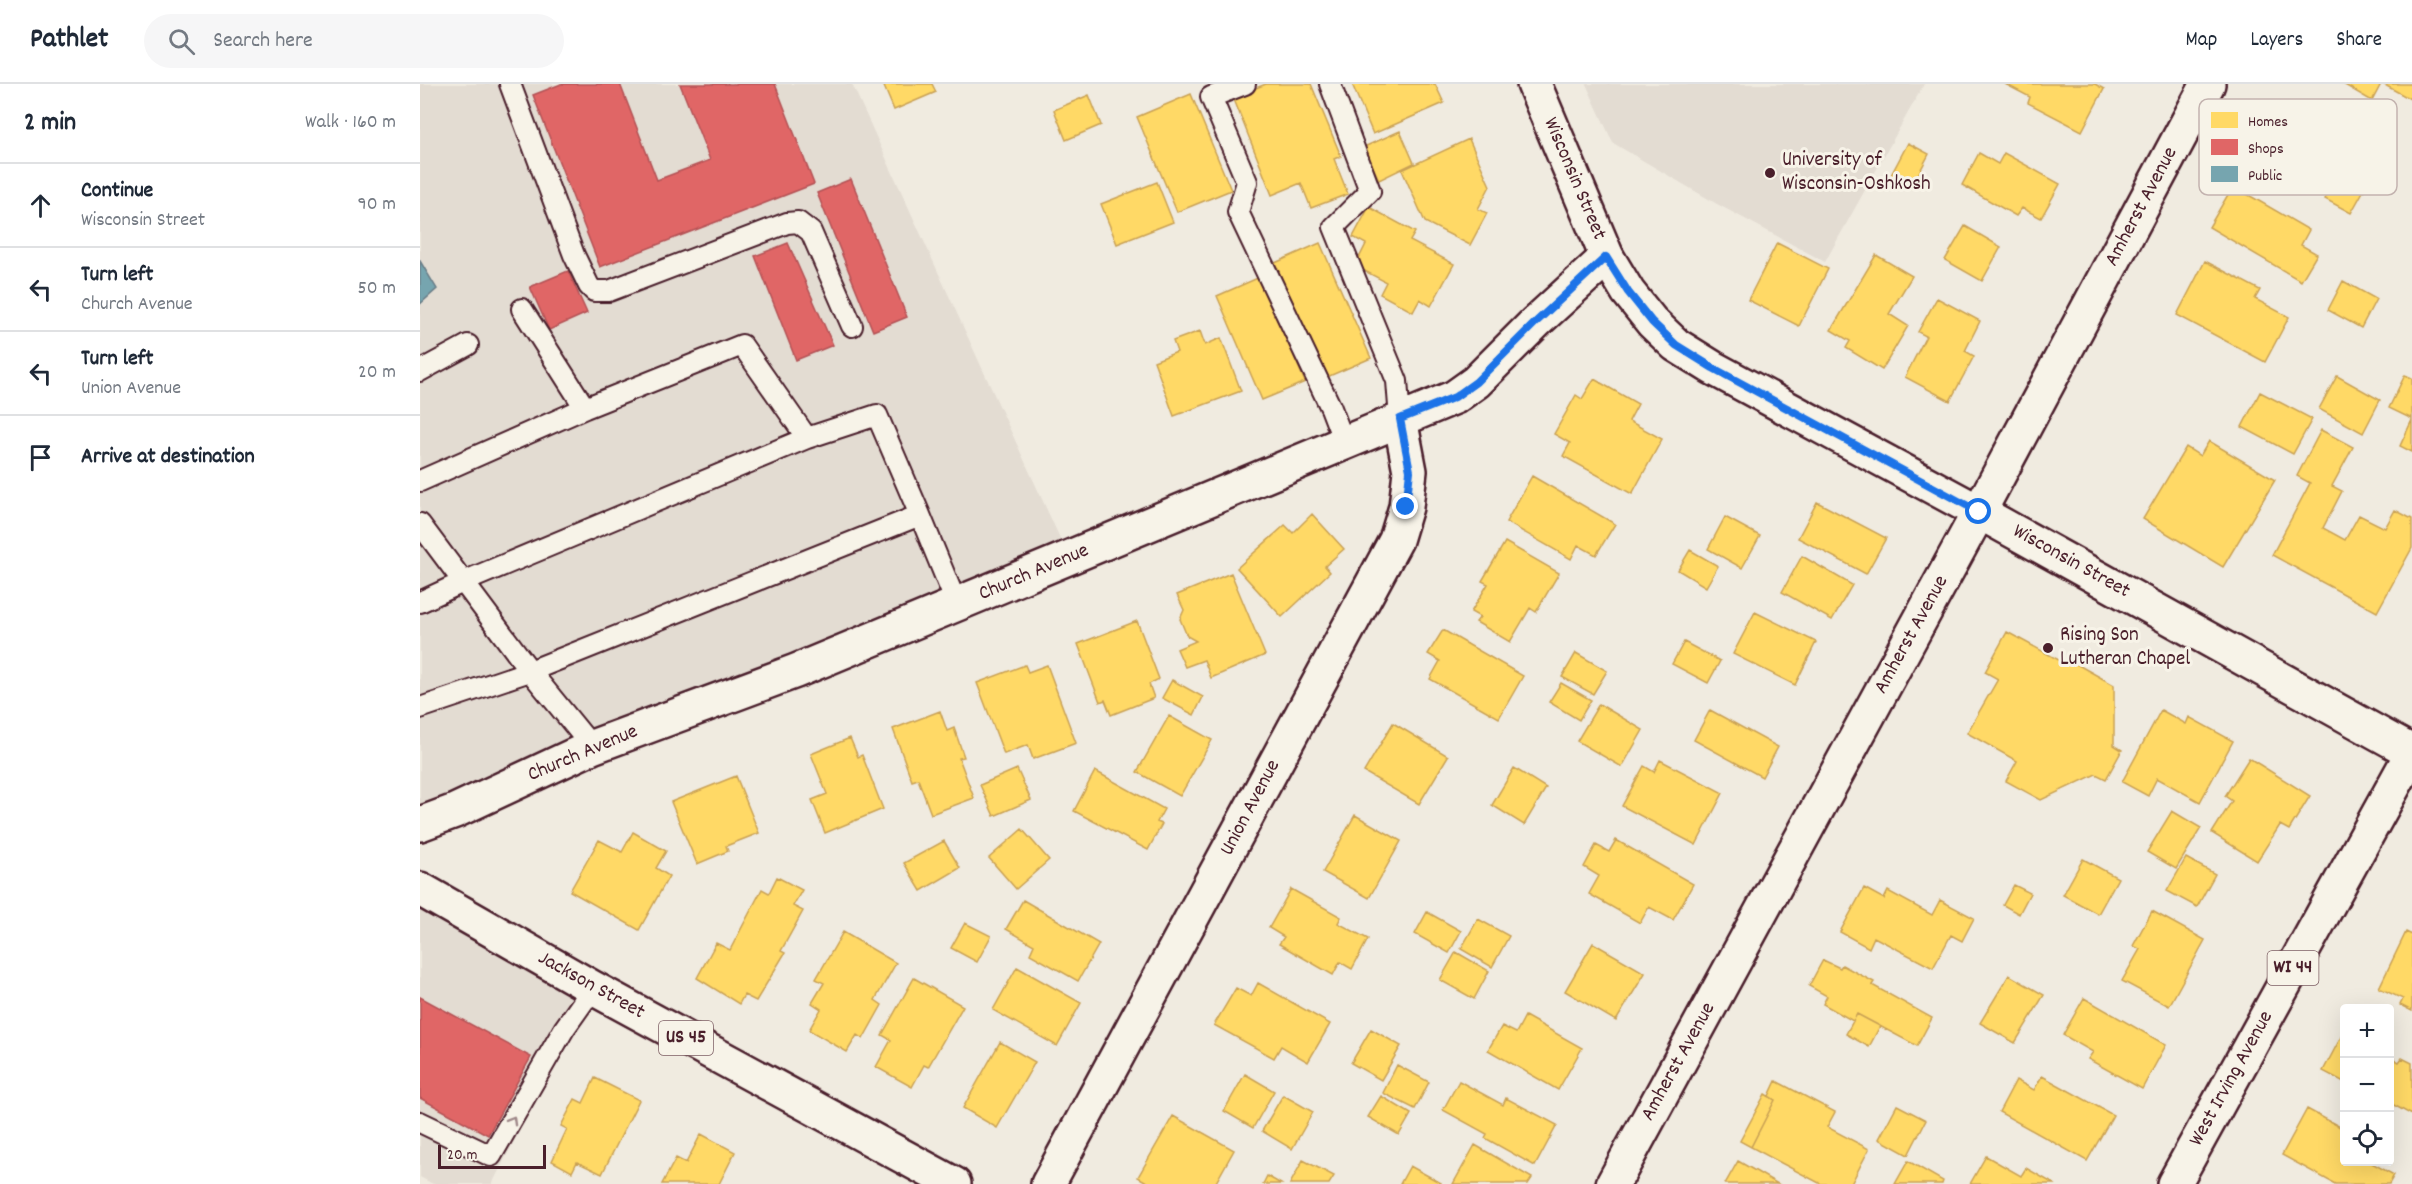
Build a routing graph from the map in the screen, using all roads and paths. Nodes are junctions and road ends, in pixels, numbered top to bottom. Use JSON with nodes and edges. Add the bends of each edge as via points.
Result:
{"nodes":[{"id":1,"x":510,"y":84,"type":"edge"},
{"id":2,"x":1245,"y":84,"type":"edge"},
{"id":3,"x":1330,"y":84,"type":"edge"},
{"id":4,"x":1534,"y":84,"type":"edge"},
{"id":5,"x":2208,"y":84,"type":"edge"},
{"id":6,"x":2200,"y":99,"type":"edge"},
{"id":7,"x":2199,"y":101,"type":"edge"},
{"id":8,"x":1606,"y":257,"type":"junction"},
{"id":9,"x":522,"y":309,"type":"dead end"},
{"id":10,"x":852,"y":326,"type":"dead end"},
{"id":11,"x":468,"y":345,"type":"dead end"},
{"id":12,"x":420,"y":371,"type":"edge"},
{"id":13,"x":585,"y":408,"type":"junction"},
{"id":14,"x":1400,"y":419,"type":"junction"},
{"id":15,"x":807,"y":438,"type":"junction"},
{"id":16,"x":1344,"y":442,"type":"junction"},
{"id":17,"x":420,"y":481,"type":"edge"},
{"id":18,"x":1979,"y":512,"type":"junction"},
{"id":19,"x":920,"y":515,"type":"junction"},
{"id":20,"x":420,"y":524,"type":"edge"},
{"id":21,"x":463,"y":582,"type":"junction"},
{"id":22,"x":420,"y":602,"type":"edge"},
{"id":23,"x":957,"y":605,"type":"junction"},
{"id":24,"x":530,"y":671,"type":"junction"},
{"id":25,"x":420,"y":708,"type":"edge"},
{"id":26,"x":592,"y":747,"type":"junction"},
{"id":27,"x":2412,"y":752,"type":"edge"},
{"id":28,"x":420,"y":824,"type":"edge"},
{"id":29,"x":420,"y":889,"type":"edge"},
{"id":30,"x":593,"y":988,"type":"junction"},
{"id":31,"x":420,"y":1122,"type":"edge"},
{"id":32,"x":954,"y":1184,"type":"edge"},
{"id":33,"x":1048,"y":1184,"type":"edge"},
{"id":34,"x":1612,"y":1184,"type":"edge"},
{"id":35,"x":2174,"y":1184,"type":"edge"}],
"edges":[{"from":1,"to":10,"type":"lane","via":[[574,255],[594,291],[609,291],[798,222],[811,232]]},
{"from":2,"to":16,"type":"lane","via":[[1211,97],[1247,182],[1238,212]]},
{"from":3,"to":14,"type":"lane","via":[[1370,191],[1334,227],[1397,381]]},
{"from":4,"to":8,"type":"street","name":"Wisconsin Street","number":"WI 44"},
{"from":5,"to":6,"type":"street","name":"Amherst Avenue"},
{"from":7,"to":18,"type":"street","name":"Amherst Avenue"},
{"from":8,"to":14,"type":"street","name":"Church Avenue","via":[[1476,382],[1455,397]]},
{"from":8,"to":18,"type":"street","name":"Wisconsin Street","number":"WI 44","via":[[1642,311],[1676,345]]},
{"from":9,"to":13,"type":"lane"},
{"from":11,"to":12,"type":"lane"},
{"from":13,"to":15,"type":"lane","via":[[742,345]]},
{"from":13,"to":17,"type":"lane"},
{"from":14,"to":16,"type":"street","name":"Church Avenue"},
{"from":14,"to":33,"type":"street","name":"Union Avenue","via":[[1410,471],[1406,507],[1396,540]]},
{"from":15,"to":19,"type":"lane","via":[[877,414]]},
{"from":15,"to":21,"type":"lane"},
{"from":16,"to":23,"type":"street","name":"Church Avenue"},
{"from":18,"to":27,"type":"street","name":"Wisconsin Street","number":"WI 44"},
{"from":18,"to":34,"type":"street","name":"Amherst Avenue"},
{"from":19,"to":23,"type":"lane"},
{"from":19,"to":24,"type":"lane"},
{"from":20,"to":21,"type":"lane"},
{"from":21,"to":22,"type":"lane"},
{"from":21,"to":24,"type":"lane"},
{"from":23,"to":26,"type":"street","name":"Church Avenue","via":[[796,671]]},
{"from":24,"to":25,"type":"lane"},
{"from":24,"to":26,"type":"lane"},
{"from":26,"to":28,"type":"street","name":"Church Avenue"},
{"from":27,"to":35,"type":"street","name":"West Irving Avenue","number":"WI 44"},
{"from":29,"to":30,"type":"street","name":"Jackson Street","number":"US 45"},
{"from":31,"to":30,"type":"lane","one_way":true,"via":[[492,1156],[564,1029]]},
{"from":30,"to":32,"type":"street","name":"Jackson Street","number":"US 45"}]}
